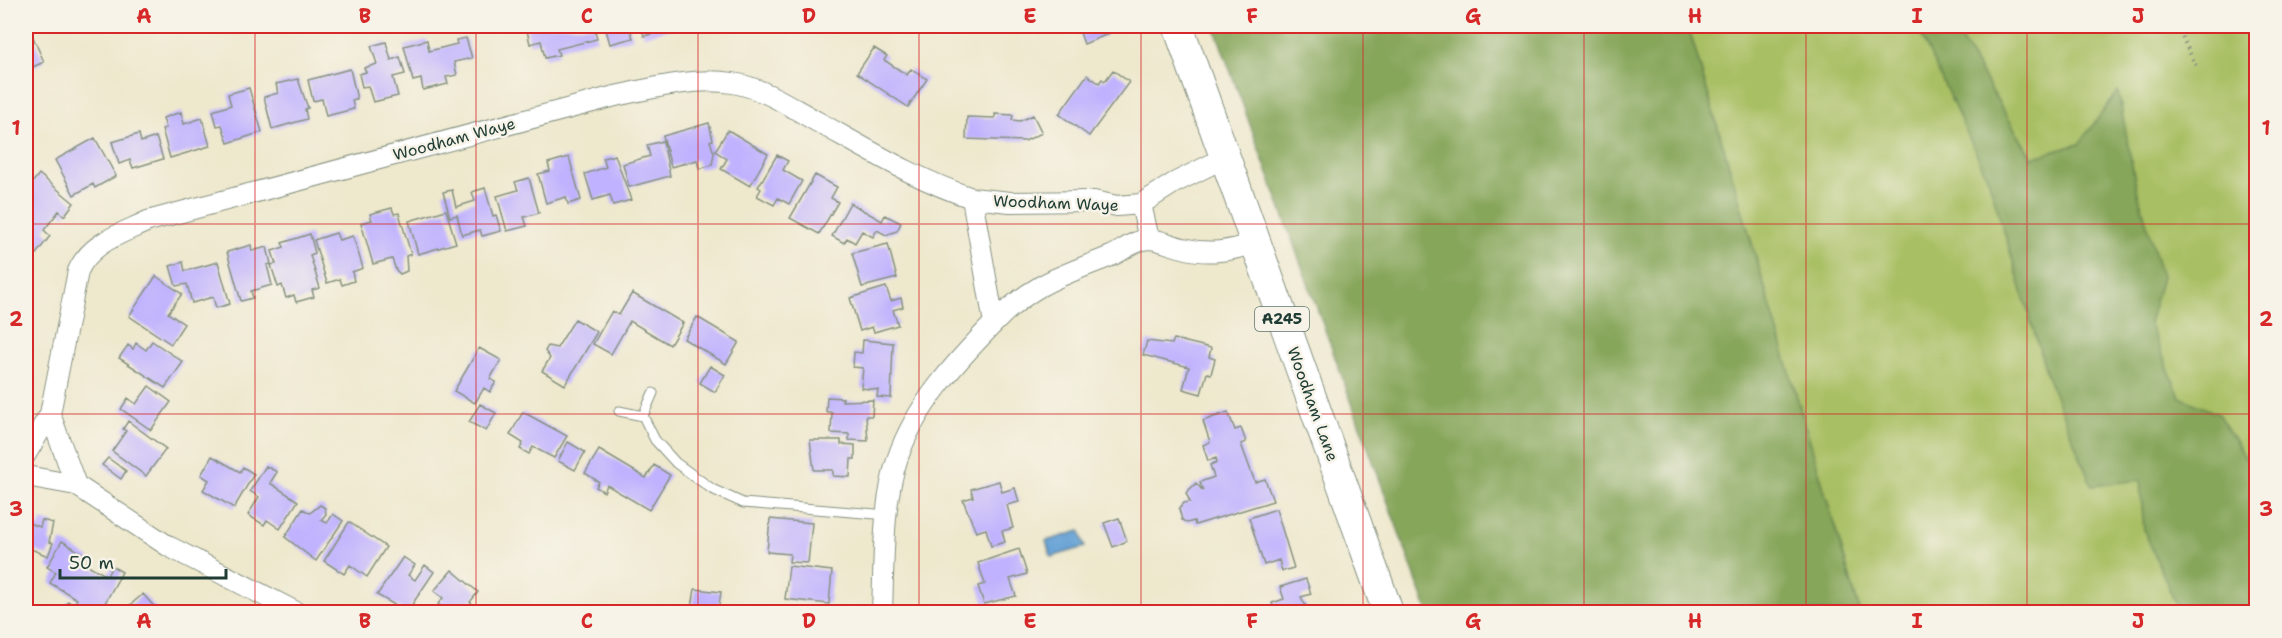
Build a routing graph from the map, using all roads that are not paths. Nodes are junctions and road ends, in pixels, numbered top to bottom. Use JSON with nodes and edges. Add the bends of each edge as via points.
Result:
{"nodes":[{"id":1,"x":1178,"y":26,"type":"edge"},
{"id":2,"x":1224,"y":158,"type":"junction"},
{"id":3,"x":972,"y":198,"type":"junction"},
{"id":4,"x":1141,"y":204,"type":"junction"},
{"id":5,"x":1149,"y":239,"type":"junction"},
{"id":6,"x":1255,"y":243,"type":"junction"},
{"id":7,"x":994,"y":323,"type":"junction"},
{"id":8,"x":653,"y":393,"type":"dead end"},
{"id":9,"x":620,"y":411,"type":"dead end"},
{"id":10,"x":50,"y":414,"type":"junction"},
{"id":11,"x":643,"y":416,"type":"junction"},
{"id":12,"x":26,"y":454,"type":"edge"},
{"id":13,"x":26,"y":476,"type":"edge"},
{"id":14,"x":76,"y":485,"type":"junction"},
{"id":15,"x":888,"y":515,"type":"junction"},
{"id":16,"x":296,"y":612,"type":"edge"},
{"id":17,"x":882,"y":612,"type":"edge"},
{"id":18,"x":1388,"y":612,"type":"edge"}],
"edges":[{"from":1,"to":2,"type":"main road","name":"Woodham Lane","number":"A245"},
{"from":2,"to":4,"type":"street","name":"Woodham Waye"},
{"from":2,"to":6,"type":"main road","name":"Woodham Lane","number":"A245"},
{"from":3,"to":4,"type":"street","name":"Woodham Waye"},
{"from":3,"to":7,"type":"street","name":"Woodham Waye"},
{"from":3,"to":10,"type":"street","name":"Woodham Waye","via":[[941,188],[748,87],[717,81],[615,96],[148,221],[112,237],[91,251],[78,271]]},
{"from":4,"to":5,"type":"street","name":"Woodham Waye"},
{"from":5,"to":6,"type":"street","via":[[1211,252]]},
{"from":5,"to":7,"type":"street","via":[[1046,281],[1010,306]]},
{"from":6,"to":18,"type":"main road","name":"Woodham Lane","number":"A245"},
{"from":7,"to":15,"type":"street","via":[[938,385],[912,427],[895,468]]},
{"from":8,"to":11,"type":"lane"},
{"from":9,"to":11,"type":"lane"},
{"from":10,"to":12,"type":"street"},
{"from":10,"to":14,"type":"street"},
{"from":11,"to":15,"type":"lane","via":[[655,440],[676,463],[712,489],[743,503]]},
{"from":13,"to":14,"type":"street"},
{"from":14,"to":16,"type":"street","via":[[168,546]]},
{"from":15,"to":17,"type":"street"}]}
